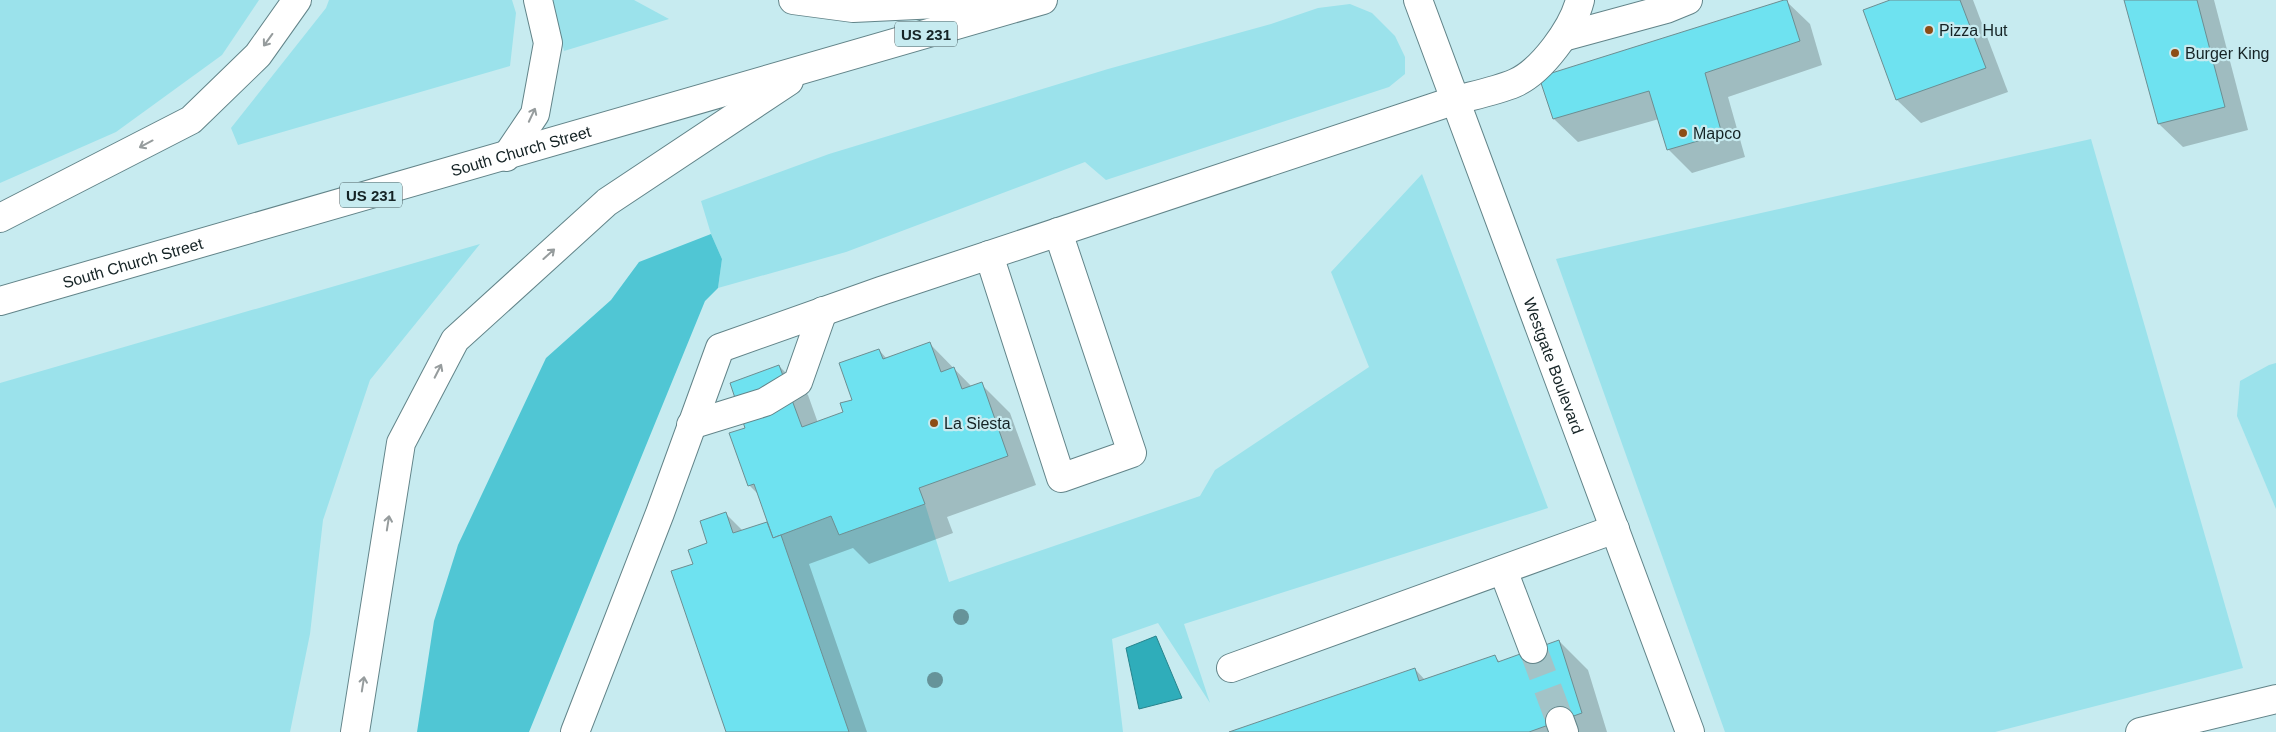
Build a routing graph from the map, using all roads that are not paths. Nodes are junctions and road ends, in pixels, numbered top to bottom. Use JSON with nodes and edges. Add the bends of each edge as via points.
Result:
{"nodes":[{"id":1,"x":297,"y":0,"type":"edge"},
{"id":2,"x":538,"y":0,"type":"edge"},
{"id":3,"x":793,"y":0,"type":"edge"},
{"id":4,"x":1033,"y":0,"type":"edge"},
{"id":5,"x":1043,"y":0,"type":"edge"},
{"id":6,"x":1418,"y":0,"type":"edge"},
{"id":7,"x":1580,"y":0,"type":"edge"},
{"id":8,"x":1688,"y":0,"type":"edge"},
{"id":9,"x":1563,"y":37,"type":"junction"},
{"id":10,"x":809,"y":68,"type":"junction"},
{"id":11,"x":1456,"y":100,"type":"junction"},
{"id":12,"x":506,"y":156,"type":"junction"},
{"id":13,"x":0,"y":218,"type":"edge"},
{"id":14,"x":1058,"y":232,"type":"junction"},
{"id":15,"x":989,"y":255,"type":"junction"},
{"id":16,"x":0,"y":301,"type":"edge"},
{"id":17,"x":824,"y":311,"type":"junction"},
{"id":18,"x":692,"y":425,"type":"junction"},
{"id":19,"x":1614,"y":529,"type":"junction"},
{"id":20,"x":1503,"y":570,"type":"junction"},
{"id":21,"x":1533,"y":649,"type":"tunnel mouth"},
{"id":22,"x":1231,"y":668,"type":"dead end"},
{"id":23,"x":2276,"y":699,"type":"edge"},
{"id":24,"x":356,"y":732,"type":"edge"},
{"id":25,"x":575,"y":732,"type":"edge"},
{"id":26,"x":1690,"y":732,"type":"edge"},
{"id":27,"x":2140,"y":732,"type":"edge"}],
"edges":[{"from":1,"to":13,"type":"main road","one_way":true,"via":[[258,55],[191,120]]},
{"from":12,"to":2,"type":"main road","one_way":true,"via":[[535,114],[548,43]]},
{"from":3,"to":4,"type":"main road","via":[[853,8]]},
{"from":5,"to":10,"type":"main road","name":"South Church Street","number":"US 231"},
{"from":6,"to":11,"type":"main road","name":"Westgate Boulevard"},
{"from":7,"to":9,"type":"main road"},
{"from":8,"to":9,"type":"main road"},
{"from":9,"to":11,"type":"main road","via":[[1535,69],[1516,83]]},
{"from":10,"to":12,"type":"main road","name":"South Church Street","number":"US 231"},
{"from":24,"to":10,"type":"main road","one_way":true,"via":[[401,443],[455,340],[606,202]]},
{"from":11,"to":14,"type":"main road"},
{"from":11,"to":19,"type":"main road","name":"Westgate Boulevard"},
{"from":12,"to":16,"type":"main road","name":"South Church Street","number":"US 231"},
{"from":14,"to":15,"type":"main road"},
{"from":14,"to":15,"type":"main road","via":[[1132,453],[1061,478]]},
{"from":15,"to":17,"type":"main road"},
{"from":17,"to":18,"type":"main road","via":[[798,382],[765,402]]},
{"from":17,"to":18,"type":"main road","via":[[720,348]]},
{"from":18,"to":25,"type":"main road"},
{"from":19,"to":20,"type":"main road"},
{"from":19,"to":26,"type":"main road","name":"Westgate Boulevard"},
{"from":20,"to":21,"type":"main road"},
{"from":20,"to":22,"type":"main road"},
{"from":23,"to":27,"type":"main road"}]}
